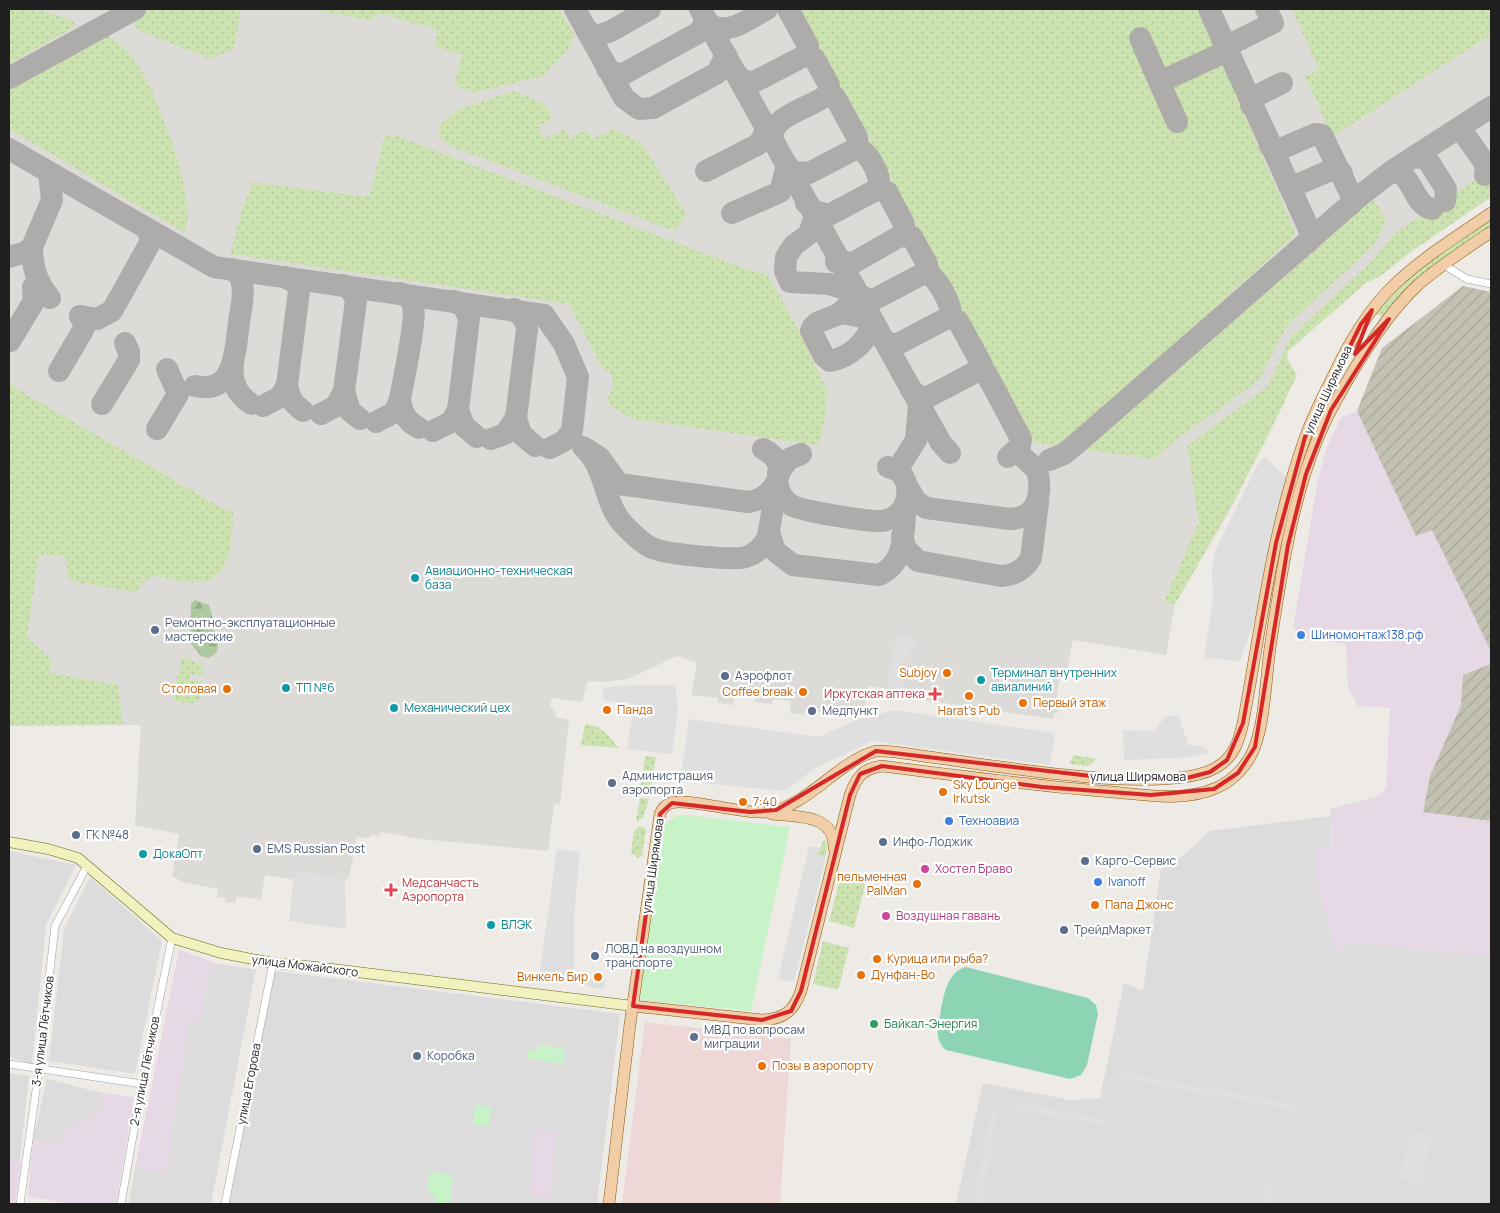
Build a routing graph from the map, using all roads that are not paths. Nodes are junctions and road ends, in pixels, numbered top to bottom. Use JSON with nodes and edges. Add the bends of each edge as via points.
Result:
{"nodes":[{"id":1,"x":1491,"y":213,"type":"edge"},
{"id":2,"x":1491,"y":232,"type":"edge"},
{"id":3,"x":1444,"y":265,"type":"junction"},
{"id":4,"x":1491,"y":284,"type":"edge"},
{"id":5,"x":1372,"y":310,"type":"junction"},
{"id":6,"x":1389,"y":319,"type":"junction"},
{"id":7,"x":1334,"y":374,"type":"junction"},
{"id":8,"x":1351,"y":377,"type":"junction"},
{"id":9,"x":750,"y":812,"type":"junction"},
{"id":10,"x":9,"y":842,"type":"edge"},
{"id":11,"x":834,"y":860,"type":"junction"},
{"id":12,"x":87,"y":866,"type":"junction"},
{"id":13,"x":172,"y":938,"type":"junction"},
{"id":14,"x":273,"y":963,"type":"junction"},
{"id":15,"x":633,"y":1006,"type":"junction"},
{"id":16,"x":9,"y":1064,"type":"edge"},
{"id":17,"x":39,"y":1069,"type":"junction"},
{"id":18,"x":142,"y":1084,"type":"junction"},
{"id":19,"x":20,"y":1204,"type":"edge"},
{"id":20,"x":121,"y":1204,"type":"edge"},
{"id":21,"x":225,"y":1204,"type":"edge"},
{"id":22,"x":609,"y":1204,"type":"edge"}],
"edges":[{"from":1,"to":5,"type":"main road","name":"улица Ширямова","via":[[1420,263]]},
{"from":2,"to":3,"type":"main road","name":"улица Ширямова"},
{"from":3,"to":4,"type":"street","via":[[1467,279]]},
{"from":3,"to":6,"type":"main road","name":"улица Ширямова","via":[[1414,290]]},
{"from":5,"to":6,"type":"main road","via":[[1373,324],[1382,325]]},
{"from":5,"to":7,"type":"main road","name":"улица Ширямова","via":[[1353,337]]},
{"from":6,"to":8,"type":"main road","name":"улица Ширямова"},
{"from":7,"to":8,"type":"main road","via":[[1347,356],[1354,362]]},
{"from":7,"to":9,"type":"main road","name":"улица Ширямова","via":[[1305,437],[1286,498],[1239,741],[1220,766],[1183,779],[1116,779],[876,751],[849,764],[783,808]]},
{"from":8,"to":11,"type":"main road","name":"улица Ширямова","via":[[1320,435],[1300,497],[1273,632],[1255,746],[1238,773],[1214,789],[1183,795],[1151,795],[1056,788],[873,767],[860,774],[854,783]]},
{"from":9,"to":11,"type":"main road","via":[[808,817],[820,823],[834,837]]},
{"from":9,"to":15,"type":"main road","name":"улица Ширямова","via":[[678,802],[663,808]]},
{"from":10,"to":12,"type":"street","name":"улица Можайского","via":[[78,858]]},
{"from":11,"to":15,"type":"main road","name":"улица Ширямова","via":[[801,991],[791,1011],[774,1019],[762,1020]]},
{"from":12,"to":13,"type":"street","name":"улица Можайского"},
{"from":12,"to":17,"type":"street","name":"3-я улица Лётчиков","via":[[55,926]]},
{"from":13,"to":14,"type":"street","name":"улица Можайского","via":[[221,953]]},
{"from":13,"to":18,"type":"street","name":"2-я улица Лётчиков"},
{"from":14,"to":15,"type":"street","name":"улица Можайского"},
{"from":14,"to":21,"type":"street","name":"улица Егорова"},
{"from":15,"to":22,"type":"main road","name":"улица Ширямова"},
{"from":16,"to":17,"type":"street"},
{"from":17,"to":18,"type":"street"},
{"from":17,"to":19,"type":"street","name":"3-я улица Лётчиков"},
{"from":18,"to":20,"type":"street","name":"2-я улица Лётчиков"}]}
